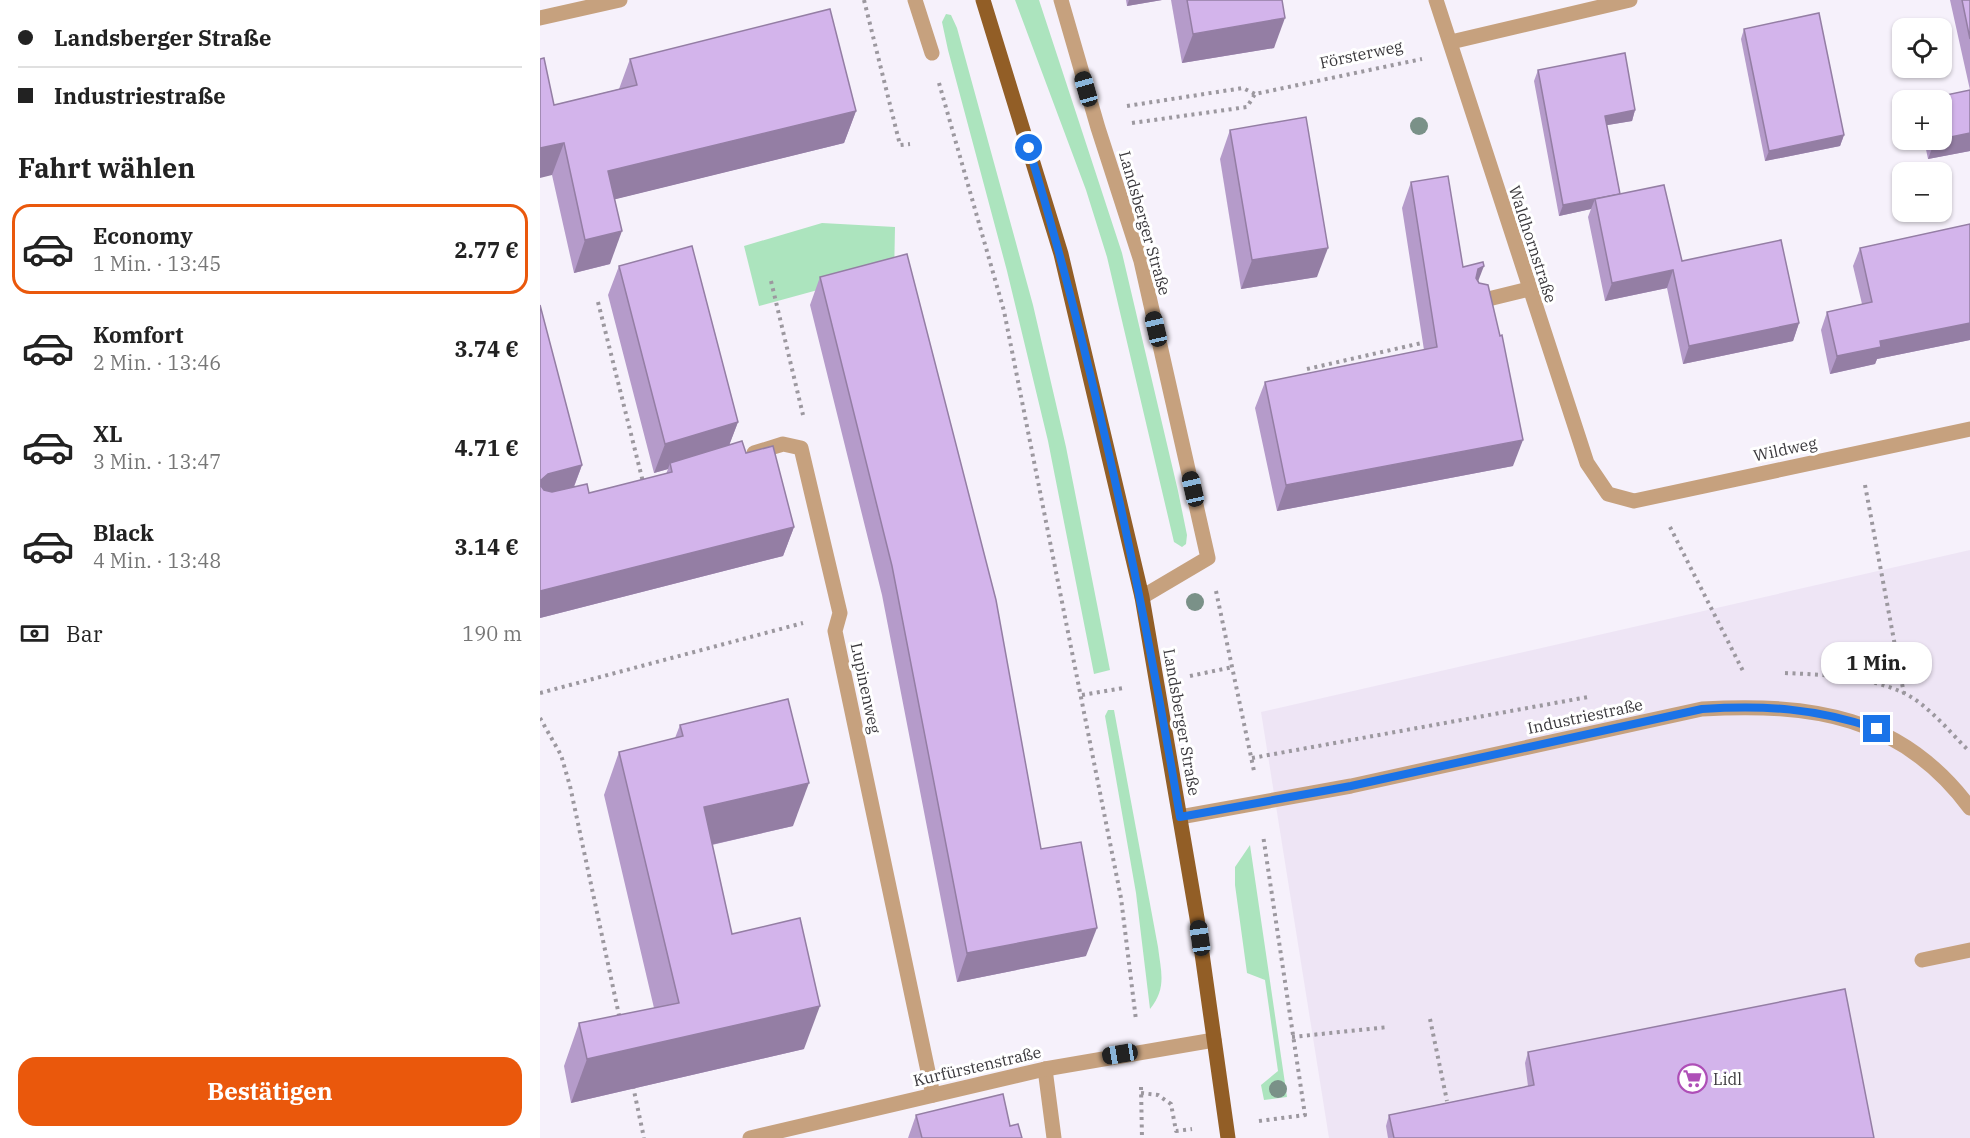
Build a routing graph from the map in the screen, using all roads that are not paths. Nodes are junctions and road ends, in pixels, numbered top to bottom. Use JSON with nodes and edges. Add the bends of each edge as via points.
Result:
{"nodes":[{"id":1,"x":620,"y":0,"type":"edge"},
{"id":2,"x":915,"y":0,"type":"edge"},
{"id":3,"x":983,"y":0,"type":"edge"},
{"id":4,"x":1061,"y":0,"type":"edge"},
{"id":5,"x":1436,"y":0,"type":"edge"},
{"id":6,"x":1630,"y":0,"type":"edge"},
{"id":7,"x":540,"y":18,"type":"edge"},
{"id":8,"x":1451,"y":42,"type":"junction"},
{"id":9,"x":932,"y":53,"type":"road end"},
{"id":10,"x":1529,"y":289,"type":"junction"},
{"id":11,"x":1476,"y":302,"type":"edge"},
{"id":12,"x":1970,"y":429,"type":"edge"},
{"id":13,"x":741,"y":457,"type":"edge"},
{"id":14,"x":1608,"y":494,"type":"joint"},
{"id":15,"x":1142,"y":597,"type":"junction"},
{"id":16,"x":1970,"y":808,"type":"edge"},
{"id":17,"x":1180,"y":817,"type":"junction"},
{"id":18,"x":1970,"y":950,"type":"edge"},
{"id":19,"x":1922,"y":960,"type":"dead end"},
{"id":20,"x":1214,"y":1040,"type":"junction"},
{"id":21,"x":1045,"y":1069,"type":"junction"},
{"id":22,"x":933,"y":1095,"type":"junction"},
{"id":23,"x":750,"y":1138,"type":"edge"},
{"id":24,"x":1054,"y":1138,"type":"edge"},
{"id":25,"x":1228,"y":1138,"type":"edge"}],
"edges":[{"from":1,"to":7,"type":"street"},
{"from":2,"to":9,"type":"street"},
{"from":3,"to":15,"type":"main road","name":"Landsberger Straße","via":[[1061,254]]},
{"from":4,"to":15,"type":"street","name":"Landsberger Straße","via":[[1141,261],[1208,558]]},
{"from":5,"to":8,"type":"street","name":"Waldhornstraße"},
{"from":6,"to":8,"type":"street"},
{"from":8,"to":10,"type":"street","name":"Waldhornstraße"},
{"from":10,"to":11,"type":"street"},
{"from":10,"to":14,"type":"street","name":"Waldhornstraße","via":[[1587,463]]},
{"from":12,"to":14,"type":"street","name":"Wildweg","via":[[1634,501]]},
{"from":13,"to":22,"type":"street","name":"Lupinenweg","via":[[783,444],[801,448],[840,613],[836,632]]},
{"from":15,"to":17,"type":"main road","name":"Landsberger Straße"},
{"from":16,"to":17,"type":"street","name":"Industriestraße","via":[[1940,771],[1913,749],[1877,729],[1840,716],[1750,706],[1702,709],[1351,786]]},
{"from":17,"to":20,"type":"main road","name":"Landsberger Straße"},
{"from":18,"to":19,"type":"street"},
{"from":20,"to":21,"type":"street","name":"Kurfürstenstraße"},
{"from":20,"to":25,"type":"main road","name":"Landsberger Straße"},
{"from":21,"to":22,"type":"street","name":"Kurfürstenstraße"},
{"from":21,"to":24,"type":"street"},
{"from":22,"to":23,"type":"street","name":"Kurfürstenstraße"}]}
